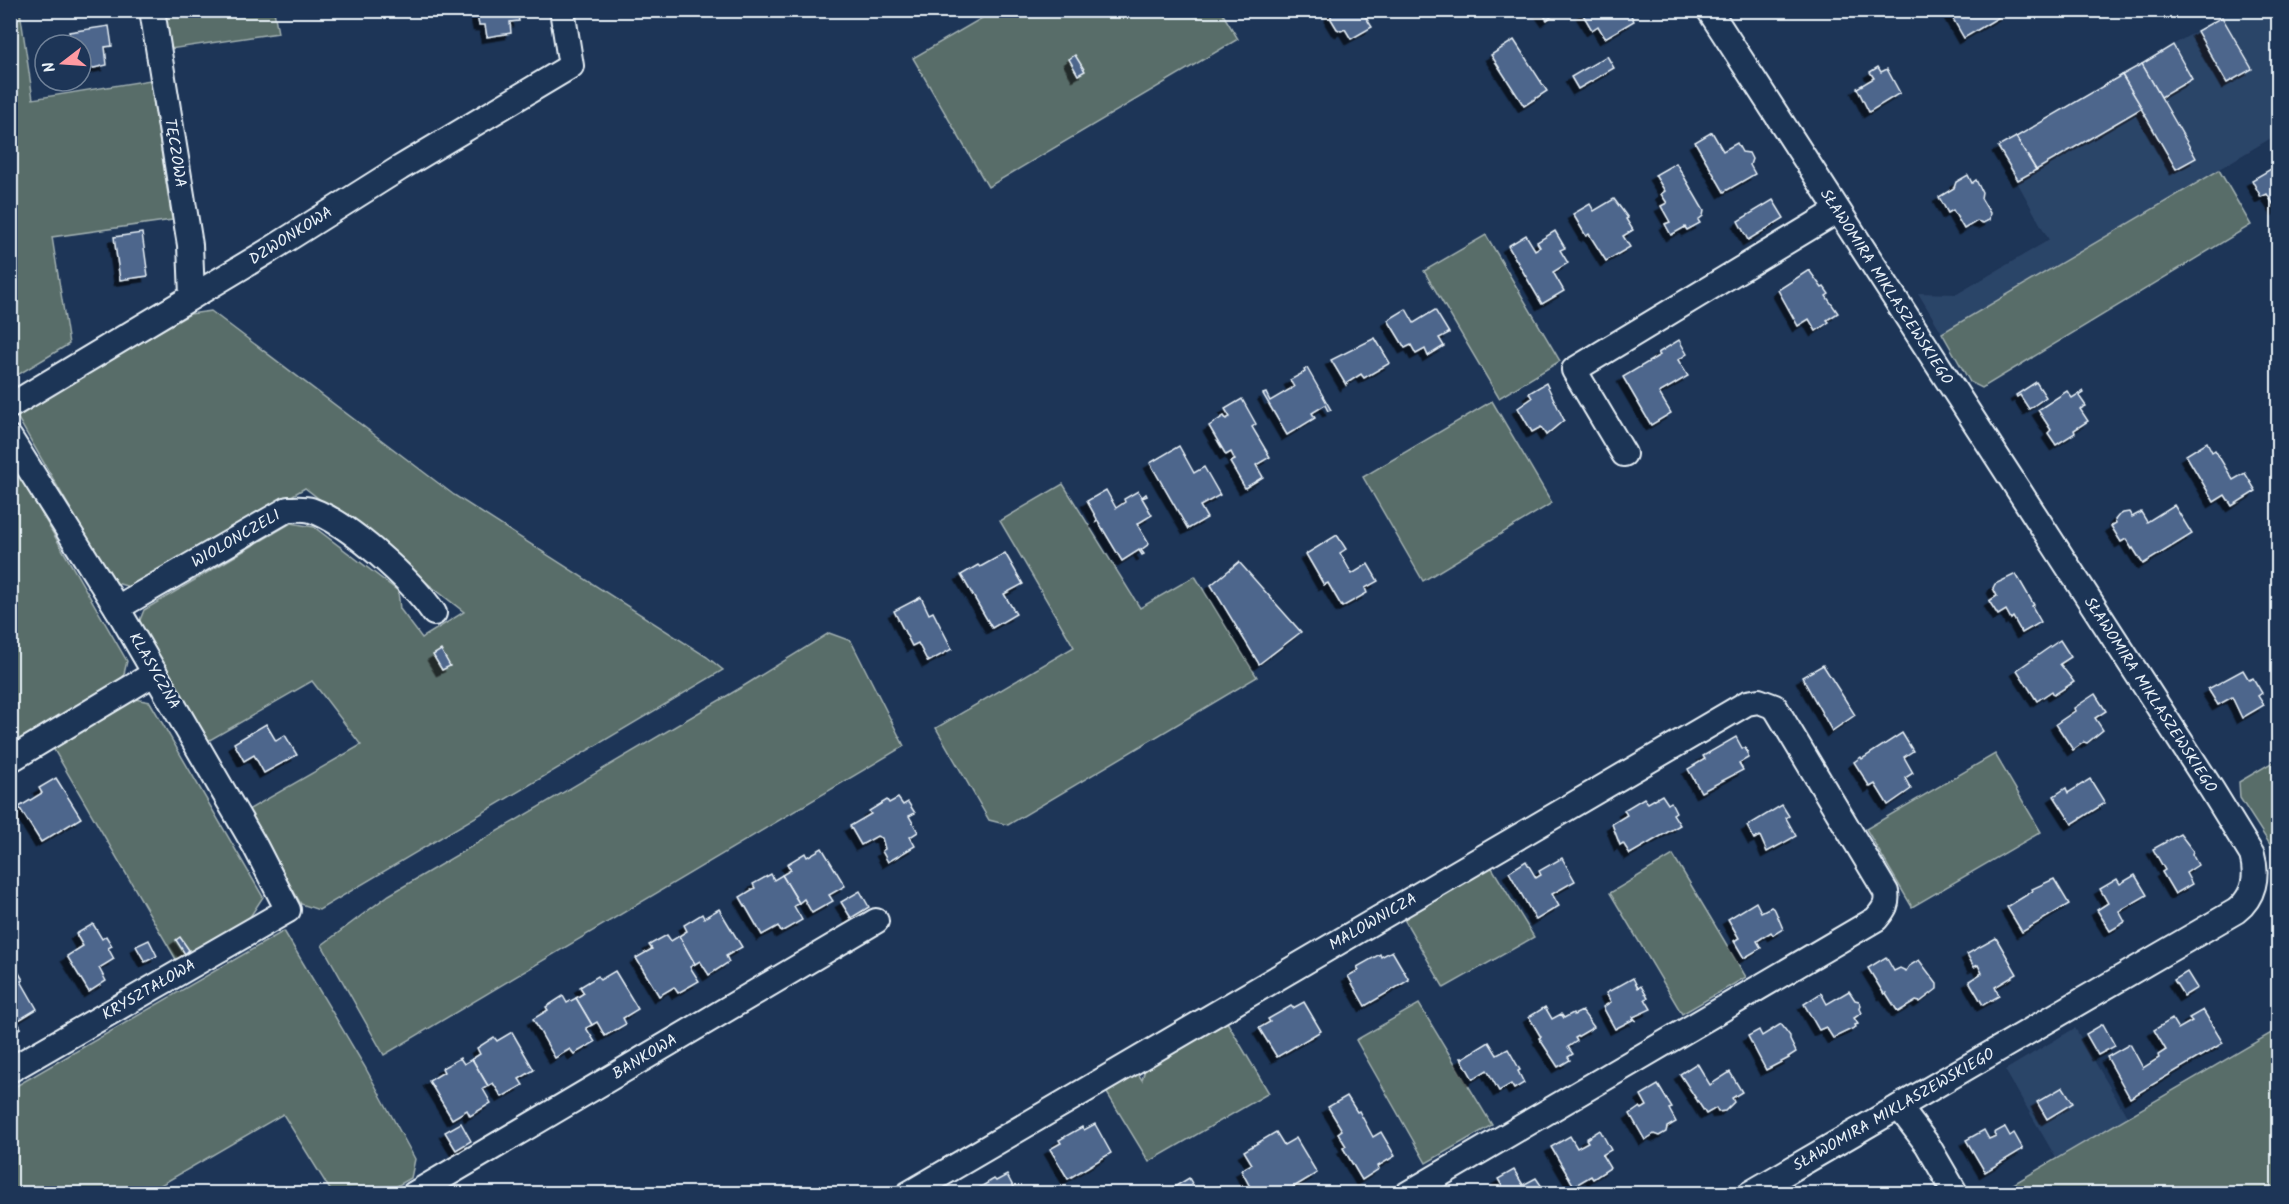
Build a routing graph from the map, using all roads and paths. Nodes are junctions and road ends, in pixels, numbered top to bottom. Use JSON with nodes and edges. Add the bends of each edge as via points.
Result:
{"nodes":[{"id":1,"x":152,"y":10,"type":"edge"},
{"id":2,"x":562,"y":10,"type":"edge"},
{"id":3,"x":1709,"y":10,"type":"edge"},
{"id":4,"x":1837,"y":211,"type":"junction"},
{"id":5,"x":192,"y":296,"type":"junction"},
{"id":6,"x":10,"y":406,"type":"edge"},
{"id":7,"x":10,"y":438,"type":"edge"},
{"id":8,"x":1624,"y":454,"type":"dead end"},
{"id":9,"x":117,"y":608,"type":"junction"},
{"id":10,"x":434,"y":613,"type":"dead end"},
{"id":11,"x":155,"y":673,"type":"junction"},
{"id":12,"x":10,"y":760,"type":"edge"},
{"id":13,"x":288,"y":910,"type":"joint"},
{"id":14,"x":876,"y":921,"type":"dead end"},
{"id":15,"x":10,"y":1070,"type":"edge"},
{"id":16,"x":1899,"y":1107,"type":"junction"},
{"id":17,"x":447,"y":1185,"type":"edge"},
{"id":18,"x":414,"y":1194,"type":"edge"},
{"id":19,"x":908,"y":1194,"type":"edge"},
{"id":20,"x":1407,"y":1194,"type":"edge"},
{"id":21,"x":1749,"y":1194,"type":"edge"},
{"id":22,"x":1956,"y":1194,"type":"edge"}],
"edges":[{"from":1,"to":5,"type":"street","name":"TĘCZOWA","via":[[190,245]]},
{"from":2,"to":5,"type":"street","name":"DZWONKOWA","via":[[571,66]]},
{"from":3,"to":4,"type":"street","name":"SŁAWOMIRA MIKLASZEWSKIEGO"},
{"from":4,"to":8,"type":"street","via":[[1574,370]]},
{"from":4,"to":16,"type":"street","name":"SŁAWOMIRA MIKLASZEWSKIEGO","via":[[2212,790],[2252,855],[2255,867],[2253,887],[2236,911]]},
{"from":5,"to":6,"type":"street","name":"DZWONKOWA"},
{"from":7,"to":9,"type":"street","name":"KLASYCZNA"},
{"from":9,"to":10,"type":"street","name":"WIOLONCZELI","via":[[288,509],[309,509],[346,528],[419,592]]},
{"from":9,"to":11,"type":"street","name":"KLASYCZNA"},
{"from":11,"to":12,"type":"street"},
{"from":11,"to":13,"type":"street","name":"KLASYCZNA"},
{"from":13,"to":15,"type":"street","name":"KRYSZTAŁOWA"},
{"from":14,"to":17,"type":"street","name":"BANKOWA"},
{"from":16,"to":21,"type":"street","name":"SŁAWOMIRA MIKLASZEWSKIEGO"},
{"from":16,"to":22,"type":"street","via":[[1927,1144]]},
{"from":17,"to":18,"type":"street","name":"BANKOWA"},
{"from":19,"to":20,"type":"street","name":"MALOWNICZA","via":[[1748,703],[1759,701],[1775,707],[1886,892],[1885,908],[1876,919]]}]}
